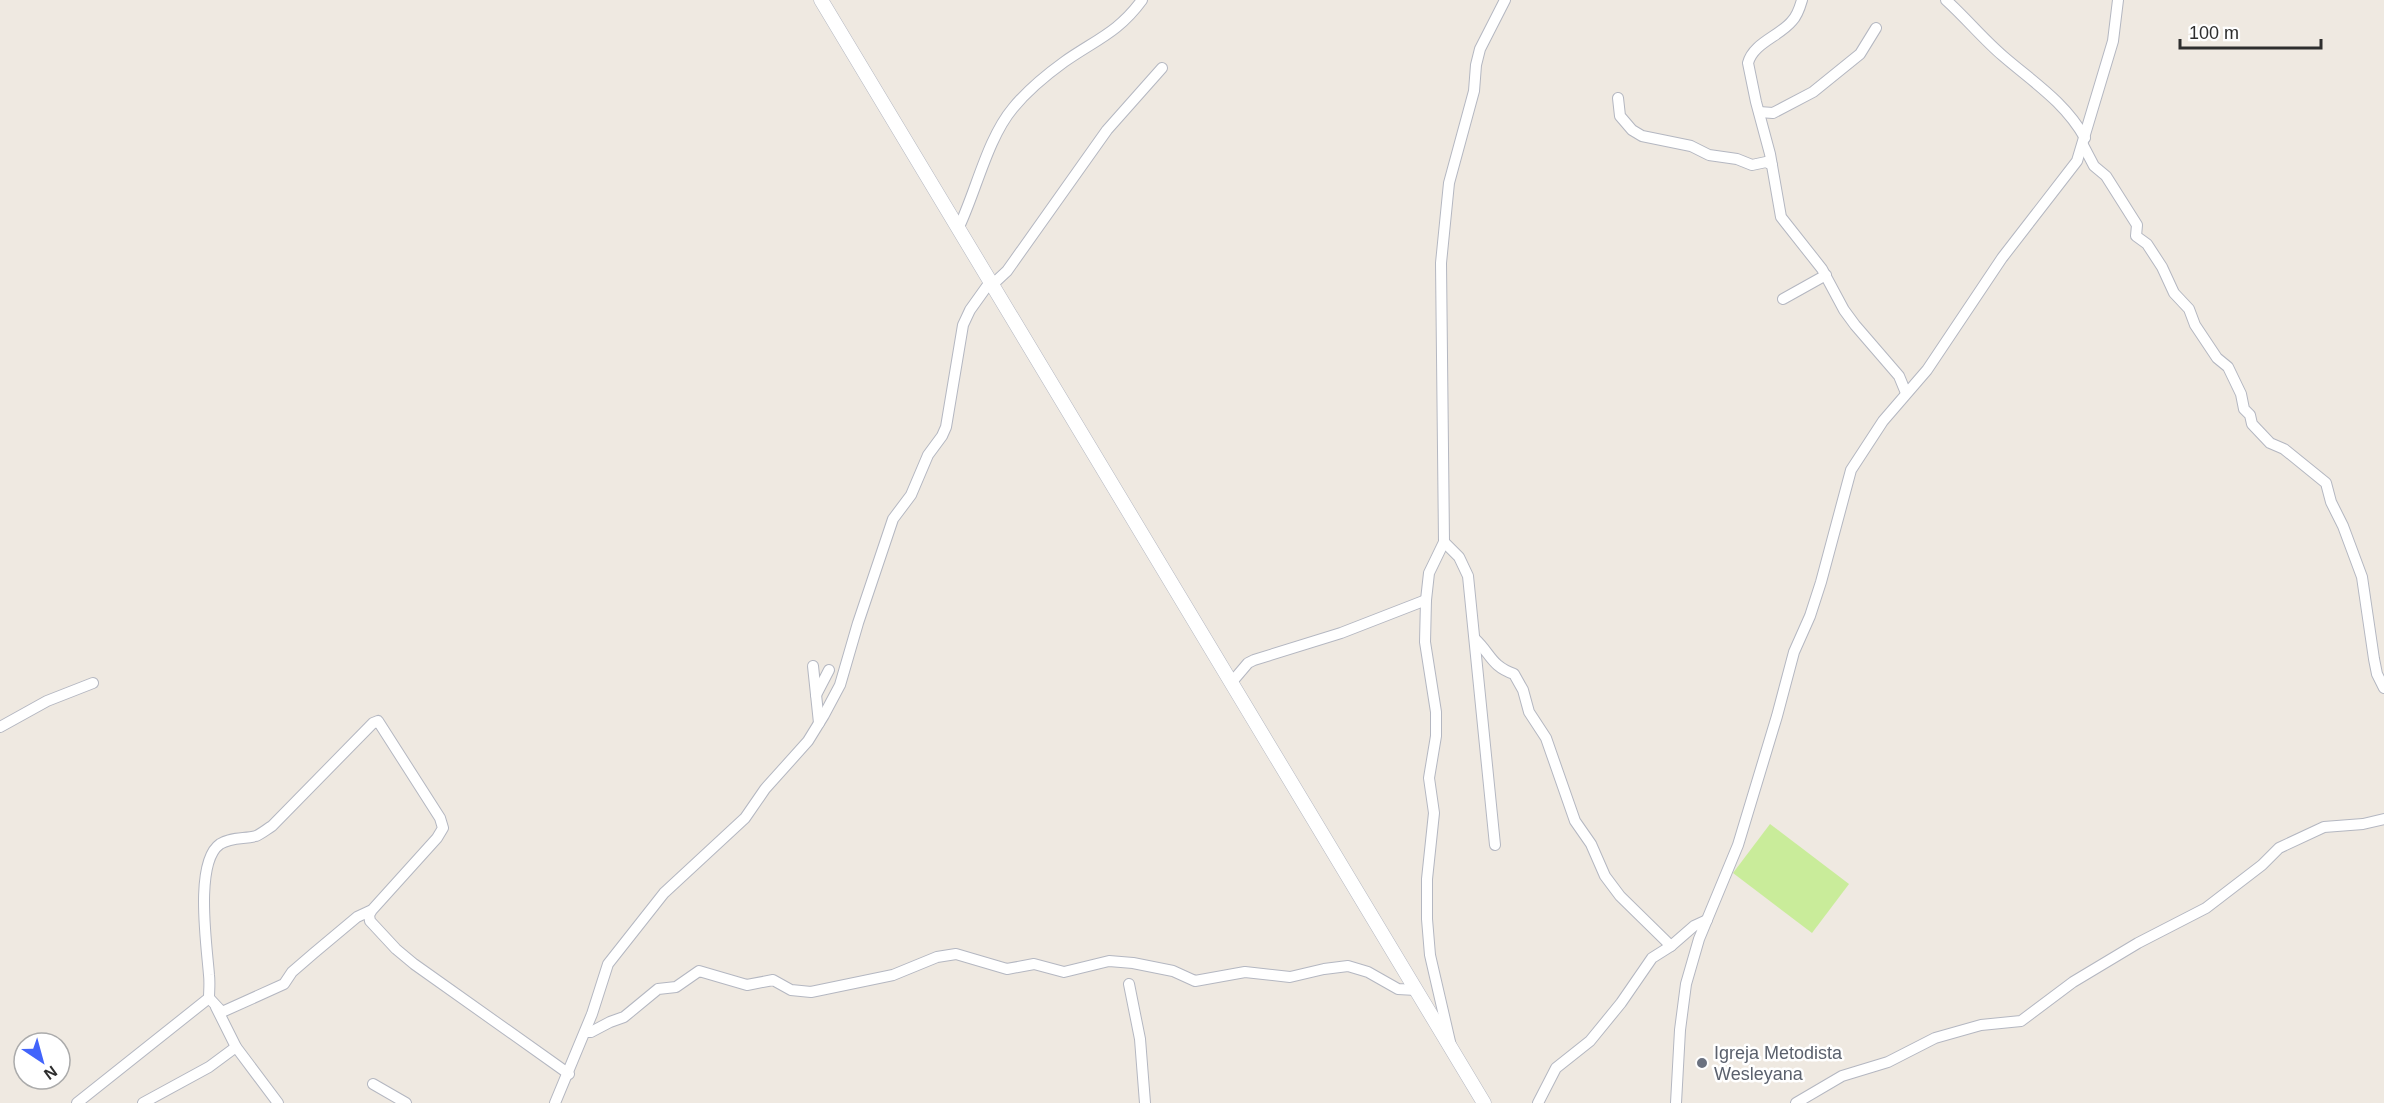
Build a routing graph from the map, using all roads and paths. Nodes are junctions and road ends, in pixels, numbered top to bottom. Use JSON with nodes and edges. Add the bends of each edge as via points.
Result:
{"nodes":[{"id":1,"x":821,"y":0,"type":"edge"},
{"id":2,"x":1142,"y":0,"type":"edge"},
{"id":3,"x":1504,"y":0,"type":"edge"},
{"id":4,"x":1802,"y":0,"type":"edge"},
{"id":5,"x":1946,"y":0,"type":"edge"},
{"id":6,"x":2118,"y":0,"type":"edge"},
{"id":7,"x":1876,"y":28,"type":"dead end"},
{"id":8,"x":1162,"y":68,"type":"dead end"},
{"id":9,"x":1618,"y":98,"type":"dead end"},
{"id":10,"x":1759,"y":112,"type":"junction"},
{"id":11,"x":1773,"y":113,"type":"junction"},
{"id":12,"x":1763,"y":127,"type":"junction"},
{"id":13,"x":2084,"y":141,"type":"junction"},
{"id":14,"x":1772,"y":165,"type":"junction"},
{"id":15,"x":958,"y":229,"type":"junction"},
{"id":16,"x":1826,"y":275,"type":"junction"},
{"id":17,"x":991,"y":284,"type":"junction"},
{"id":18,"x":1783,"y":299,"type":"dead end"},
{"id":19,"x":1906,"y":393,"type":"junction"},
{"id":20,"x":1444,"y":542,"type":"junction"},
{"id":21,"x":1426,"y":600,"type":"junction"},
{"id":22,"x":1475,"y":639,"type":"junction"},
{"id":23,"x":813,"y":666,"type":"dead end"},
{"id":24,"x":829,"y":670,"type":"dead end"},
{"id":25,"x":1231,"y":683,"type":"junction"},
{"id":26,"x":93,"y":684,"type":"dead end"},
{"id":27,"x":2384,"y":688,"type":"edge"},
{"id":28,"x":816,"y":695,"type":"junction"},
{"id":29,"x":819,"y":723,"type":"junction"},
{"id":30,"x":0,"y":727,"type":"edge"},
{"id":31,"x":2384,"y":819,"type":"edge"},
{"id":32,"x":1495,"y":845,"type":"dead end"},
{"id":33,"x":372,"y":910,"type":"junction"},
{"id":34,"x":1707,"y":920,"type":"junction"},
{"id":35,"x":1671,"y":946,"type":"junction"},
{"id":36,"x":1129,"y":984,"type":"dead end"},
{"id":37,"x":1416,"y":990,"type":"junction"},
{"id":38,"x":212,"y":1002,"type":"junction"},
{"id":39,"x":586,"y":1032,"type":"junction"},
{"id":40,"x":236,"y":1047,"type":"junction"},
{"id":41,"x":1452,"y":1051,"type":"junction"},
{"id":42,"x":569,"y":1074,"type":"junction"},
{"id":43,"x":373,"y":1084,"type":"dead end"},
{"id":44,"x":77,"y":1103,"type":"edge"},
{"id":45,"x":143,"y":1103,"type":"edge"},
{"id":46,"x":278,"y":1103,"type":"edge"},
{"id":47,"x":406,"y":1103,"type":"edge"},
{"id":48,"x":555,"y":1103,"type":"edge"},
{"id":49,"x":1145,"y":1103,"type":"edge"},
{"id":50,"x":1484,"y":1103,"type":"edge"},
{"id":51,"x":1538,"y":1103,"type":"edge"},
{"id":52,"x":1676,"y":1103,"type":"edge"},
{"id":53,"x":1796,"y":1103,"type":"edge"}],
"edges":[{"from":1,"to":15,"type":"street"},
{"from":2,"to":15,"type":"street","via":[[1115,30],[1064,61],[1013,108],[998,133]]},
{"from":3,"to":20,"type":"street","via":[[1480,49],[1474,91],[1449,183],[1441,263]]},
{"from":4,"to":10,"type":"street","via":[[1793,21],[1749,58]]},
{"from":5,"to":13,"type":"street","via":[[2067,111]]},
{"from":6,"to":13,"type":"street","via":[[2113,41]]},
{"from":7,"to":11,"type":"street","via":[[1853,60],[1813,92]]},
{"from":8,"to":17,"type":"street","via":[[1107,130],[1007,271]]},
{"from":9,"to":14,"type":"street","via":[[1620,116],[1642,136],[1752,165]]},
{"from":10,"to":11,"type":"street"},
{"from":10,"to":12,"type":"street"},
{"from":11,"to":12,"type":"street"},
{"from":12,"to":14,"type":"street"},
{"from":13,"to":19,"type":"street","via":[[2073,168],[2002,258],[1927,370]]},
{"from":13,"to":27,"type":"street","via":[[2094,166],[2106,176],[2137,225],[2136,236],[2147,244],[2211,350],[2228,368],[2252,424],[2326,483],[2362,577],[2374,659]]},
{"from":14,"to":16,"type":"street","via":[[1781,217]]},
{"from":15,"to":17,"type":"street"},
{"from":16,"to":18,"type":"street"},
{"from":16,"to":19,"type":"street","via":[[1844,310],[1899,376]]},
{"from":17,"to":25,"type":"street"},
{"from":17,"to":29,"type":"street","via":[[970,309],[963,325],[946,427],[928,455],[911,495],[893,519],[840,685]]},
{"from":19,"to":34,"type":"street","via":[[1851,470],[1821,582],[1794,652],[1738,845]]},
{"from":20,"to":21,"type":"street","via":[[1429,573]]},
{"from":20,"to":22,"type":"street","via":[[1459,556],[1468,576]]},
{"from":21,"to":25,"type":"street","via":[[1341,633],[1254,660]]},
{"from":21,"to":41,"type":"street","via":[[1425,642],[1436,712],[1429,778],[1434,813],[1427,919],[1430,956]]},
{"from":22,"to":32,"type":"street"},
{"from":22,"to":35,"type":"street","via":[[1491,662],[1519,681],[1529,712],[1546,738],[1575,821],[1591,844],[1605,876]]},
{"from":23,"to":28,"type":"street"},
{"from":24,"to":28,"type":"street"},
{"from":25,"to":37,"type":"street"},
{"from":26,"to":30,"type":"street","via":[[47,701]]},
{"from":28,"to":29,"type":"street"},
{"from":29,"to":39,"type":"street","via":[[745,818],[664,893],[608,964]]},
{"from":31,"to":53,"type":"street","via":[[2324,827],[2279,848],[2206,908],[2073,982],[2020,1021],[1980,1025],[1935,1038],[1888,1062],[1842,1076]]},
{"from":33,"to":38,"type":"street","via":[[357,917],[314,952],[284,984],[222,1012]]},
{"from":33,"to":38,"type":"street","via":[[443,828],[378,721],[272,826],[257,835],[228,840],[214,849],[205,888],[204,918]]},
{"from":33,"to":42,"type":"street","via":[[370,921],[414,964]]},
{"from":34,"to":35,"type":"street"},
{"from":34,"to":52,"type":"street","via":[[1686,984]]},
{"from":35,"to":51,"type":"street","via":[[1652,958],[1590,1041],[1556,1068]]},
{"from":36,"to":49,"type":"street","via":[[1140,1039]]},
{"from":37,"to":39,"type":"street","via":[[1398,989],[1348,966],[1290,977],[1245,972],[1195,981],[1173,971],[1133,963],[1109,961],[1064,972],[1034,964],[1007,969],[952,954],[893,975],[811,992],[791,990],[773,980],[747,985],[699,971],[676,987],[658,989],[624,1017]]},
{"from":37,"to":41,"type":"street"},
{"from":38,"to":40,"type":"street"},
{"from":38,"to":44,"type":"street"},
{"from":39,"to":42,"type":"street"},
{"from":40,"to":45,"type":"street","via":[[209,1067]]},
{"from":40,"to":46,"type":"street"},
{"from":41,"to":50,"type":"street"},
{"from":42,"to":48,"type":"street"},
{"from":43,"to":47,"type":"street"}]}
